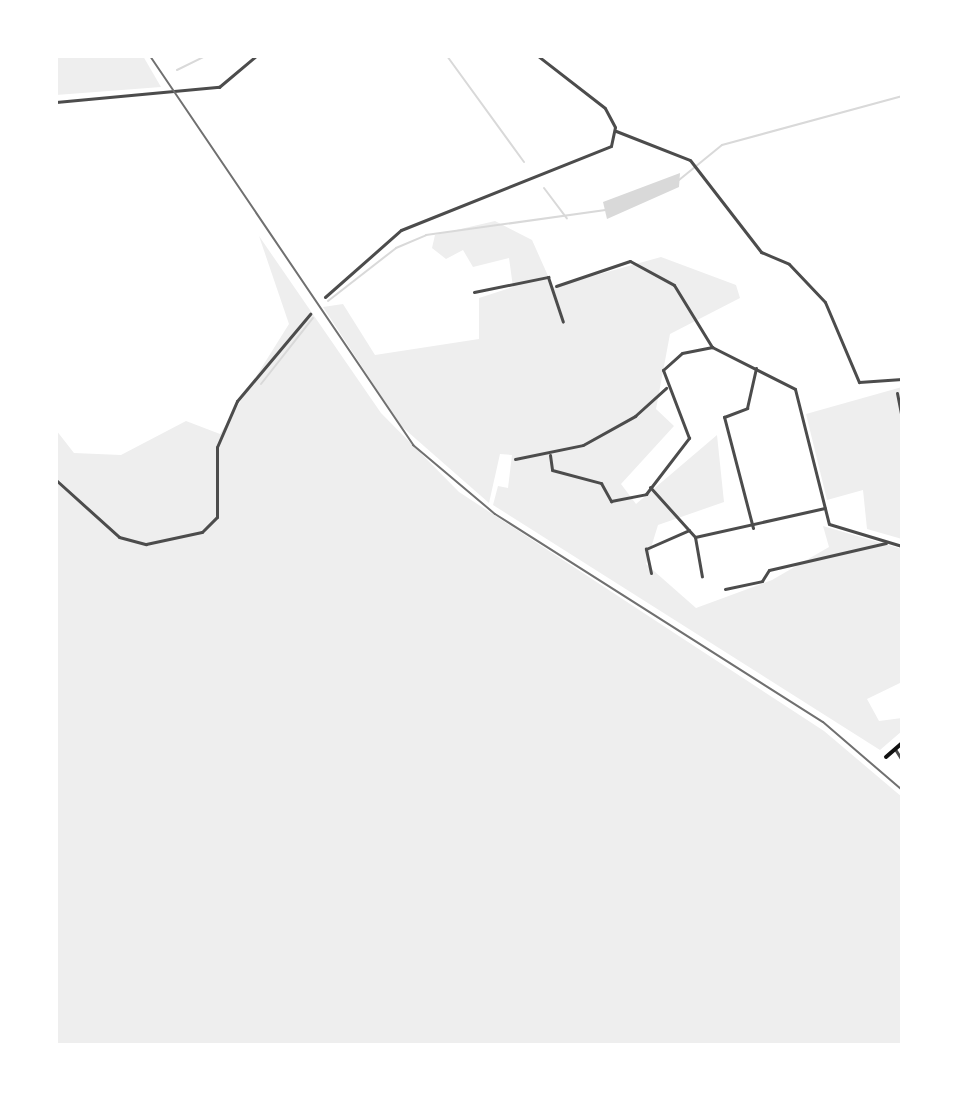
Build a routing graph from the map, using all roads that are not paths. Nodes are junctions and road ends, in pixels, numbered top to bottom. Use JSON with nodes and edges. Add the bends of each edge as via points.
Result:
{"nodes":[{"id":1,"x":256,"y":56,"type":"edge"},
{"id":2,"x":538,"y":56,"type":"edge"},
{"id":3,"x":56,"y":102,"type":"edge"},
{"id":4,"x":616,"y":130,"type":"junction"},
{"id":5,"x":556,"y":286,"type":"junction"},
{"id":6,"x":474,"y":292,"type":"dead end"},
{"id":7,"x":325,"y":297,"type":"dead end"},
{"id":8,"x":310,"y":314,"type":"dead end"},
{"id":9,"x":563,"y":322,"type":"dead end"},
{"id":10,"x":712,"y":347,"type":"junction"},
{"id":11,"x":756,"y":368,"type":"junction"},
{"id":12,"x":902,"y":379,"type":"edge"},
{"id":13,"x":666,"y":388,"type":"junction"},
{"id":14,"x":897,"y":393,"type":"dead end"},
{"id":15,"x":902,"y":419,"type":"edge"},
{"id":16,"x":550,"y":455,"type":"junction"},
{"id":17,"x":515,"y":459,"type":"dead end"},
{"id":18,"x":56,"y":480,"type":"edge"},
{"id":19,"x":650,"y":487,"type":"junction"},
{"id":20,"x":825,"y":508,"type":"junction"},
{"id":21,"x":753,"y":528,"type":"junction"},
{"id":22,"x":689,"y":530,"type":"junction"},
{"id":23,"x":695,"y":537,"type":"junction"},
{"id":24,"x":890,"y":542,"type":"junction"},
{"id":25,"x":902,"y":546,"type":"edge"},
{"id":26,"x":651,"y":573,"type":"dead end"},
{"id":27,"x":702,"y":576,"type":"dead end"},
{"id":28,"x":725,"y":589,"type":"dead end"},
{"id":29,"x":902,"y":743,"type":"edge"},
{"id":30,"x":895,"y":749,"type":"junction"},
{"id":31,"x":886,"y":757,"type":"dead end"},
{"id":32,"x":902,"y":760,"type":"edge"}],
"edges":[{"from":1,"to":3,"type":"street","via":[[219,87]]},
{"from":2,"to":4,"type":"street","via":[[605,108]]},
{"from":4,"to":7,"type":"street","via":[[600,154],[401,230]]},
{"from":4,"to":12,"type":"street","via":[[690,160],[761,252],[789,264],[825,302],[859,382]]},
{"from":5,"to":6,"type":"street","via":[[548,277]]},
{"from":5,"to":9,"type":"street"},
{"from":5,"to":10,"type":"street","via":[[630,261],[683,293]]},
{"from":8,"to":18,"type":"street","via":[[237,401],[217,447],[217,517],[202,532],[146,544],[119,537]]},
{"from":10,"to":11,"type":"street"},
{"from":10,"to":13,"type":"street","via":[[682,353],[663,370]]},
{"from":11,"to":20,"type":"street","via":[[795,389]]},
{"from":11,"to":21,"type":"street","via":[[747,408],[724,417]]},
{"from":13,"to":16,"type":"street","via":[[635,416]]},
{"from":13,"to":19,"type":"street","via":[[689,438]]},
{"from":14,"to":15,"type":"street"},
{"from":16,"to":17,"type":"street"},
{"from":16,"to":19,"type":"street","via":[[552,470],[601,483],[611,501]]},
{"from":19,"to":22,"type":"street"},
{"from":20,"to":21,"type":"street"},
{"from":20,"to":24,"type":"street","via":[[829,524]]},
{"from":21,"to":23,"type":"street"},
{"from":22,"to":23,"type":"street"},
{"from":22,"to":26,"type":"street","via":[[646,549]]},
{"from":23,"to":27,"type":"street"},
{"from":24,"to":25,"type":"street"},
{"from":24,"to":28,"type":"street","via":[[769,570],[762,581]]},
{"from":29,"to":30,"type":"main road"},
{"from":30,"to":31,"type":"main road"},
{"from":30,"to":32,"type":"street"}]}
